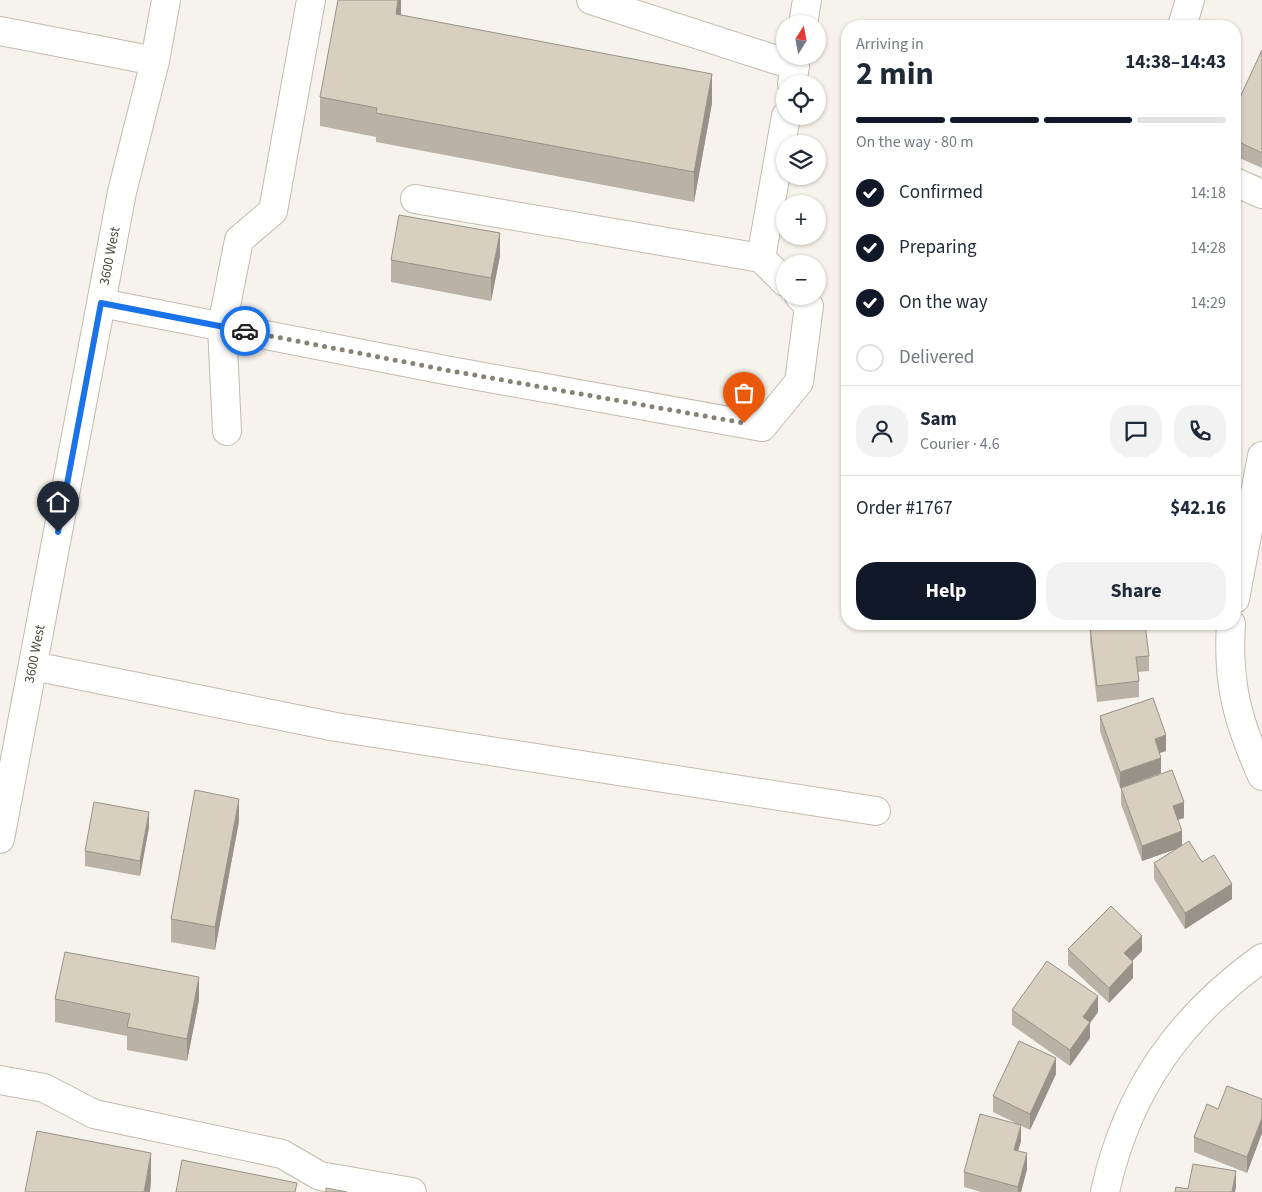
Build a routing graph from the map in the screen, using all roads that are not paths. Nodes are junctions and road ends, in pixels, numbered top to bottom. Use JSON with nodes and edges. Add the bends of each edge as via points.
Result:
{"nodes":[{"id":1,"x":166,"y":0,"type":"edge"},
{"id":2,"x":311,"y":0,"type":"edge"},
{"id":3,"x":591,"y":0,"type":"edge"},
{"id":4,"x":807,"y":0,"type":"edge"},
{"id":5,"x":1190,"y":0,"type":"edge"},
{"id":6,"x":804,"y":15,"type":"edge"},
{"id":7,"x":1184,"y":20,"type":"edge"},
{"id":8,"x":0,"y":31,"type":"edge"},
{"id":9,"x":155,"y":61,"type":"junction"},
{"id":10,"x":794,"y":69,"type":"edge"},
{"id":11,"x":784,"y":125,"type":"edge"},
{"id":12,"x":1241,"y":185,"type":"edge"},
{"id":13,"x":1262,"y":194,"type":"edge"},
{"id":14,"x":415,"y":198,"type":"dead end"},
{"id":15,"x":761,"y":258,"type":"junction"},
{"id":16,"x":776,"y":273,"type":"edge"},
{"id":17,"x":101,"y":303,"type":"junction"},
{"id":18,"x":808,"y":305,"type":"edge"},
{"id":19,"x":222,"y":326,"type":"junction"},
{"id":20,"x":227,"y":431,"type":"dead end"},
{"id":21,"x":1262,"y":456,"type":"edge"},
{"id":22,"x":1241,"y":567,"type":"edge"},
{"id":23,"x":1231,"y":630,"type":"edge"},
{"id":24,"x":33,"y":666,"type":"junction"},
{"id":25,"x":1262,"y":776,"type":"edge"},
{"id":26,"x":3,"y":808,"type":"edge"},
{"id":27,"x":876,"y":811,"type":"dead end"},
{"id":28,"x":0,"y":839,"type":"edge"},
{"id":29,"x":1262,"y":958,"type":"edge"},
{"id":30,"x":0,"y":1080,"type":"edge"},
{"id":31,"x":412,"y":1192,"type":"edge"},
{"id":32,"x":1105,"y":1192,"type":"edge"}],
"edges":[{"from":1,"to":9,"type":"street","name":"3600 West"},
{"from":2,"to":19,"type":"street","via":[[273,211],[239,240]]},
{"from":3,"to":10,"type":"street"},
{"from":4,"to":6,"type":"street"},
{"from":5,"to":7,"type":"street"},
{"from":8,"to":9,"type":"street"},
{"from":9,"to":17,"type":"street","name":"3600 West","via":[[122,192]]},
{"from":11,"to":15,"type":"street"},
{"from":12,"to":13,"type":"street"},
{"from":14,"to":15,"type":"street"},
{"from":15,"to":16,"type":"street"},
{"from":17,"to":19,"type":"street"},
{"from":17,"to":24,"type":"street","name":"3600 West"},
{"from":18,"to":19,"type":"street","via":[[799,382],[762,427]]},
{"from":19,"to":20,"type":"street"},
{"from":21,"to":22,"type":"street"},
{"from":23,"to":25,"type":"street","via":[[1233,690],[1243,733]]},
{"from":24,"to":26,"type":"street","name":"3600 West"},
{"from":24,"to":27,"type":"street","via":[[336,727]]},
{"from":26,"to":28,"type":"street","name":"3600 West"},
{"from":29,"to":32,"type":"street","via":[[1195,1014],[1164,1053],[1128,1114]]},
{"from":30,"to":31,"type":"street","via":[[44,1088],[94,1114],[282,1154],[320,1176]]}]}
